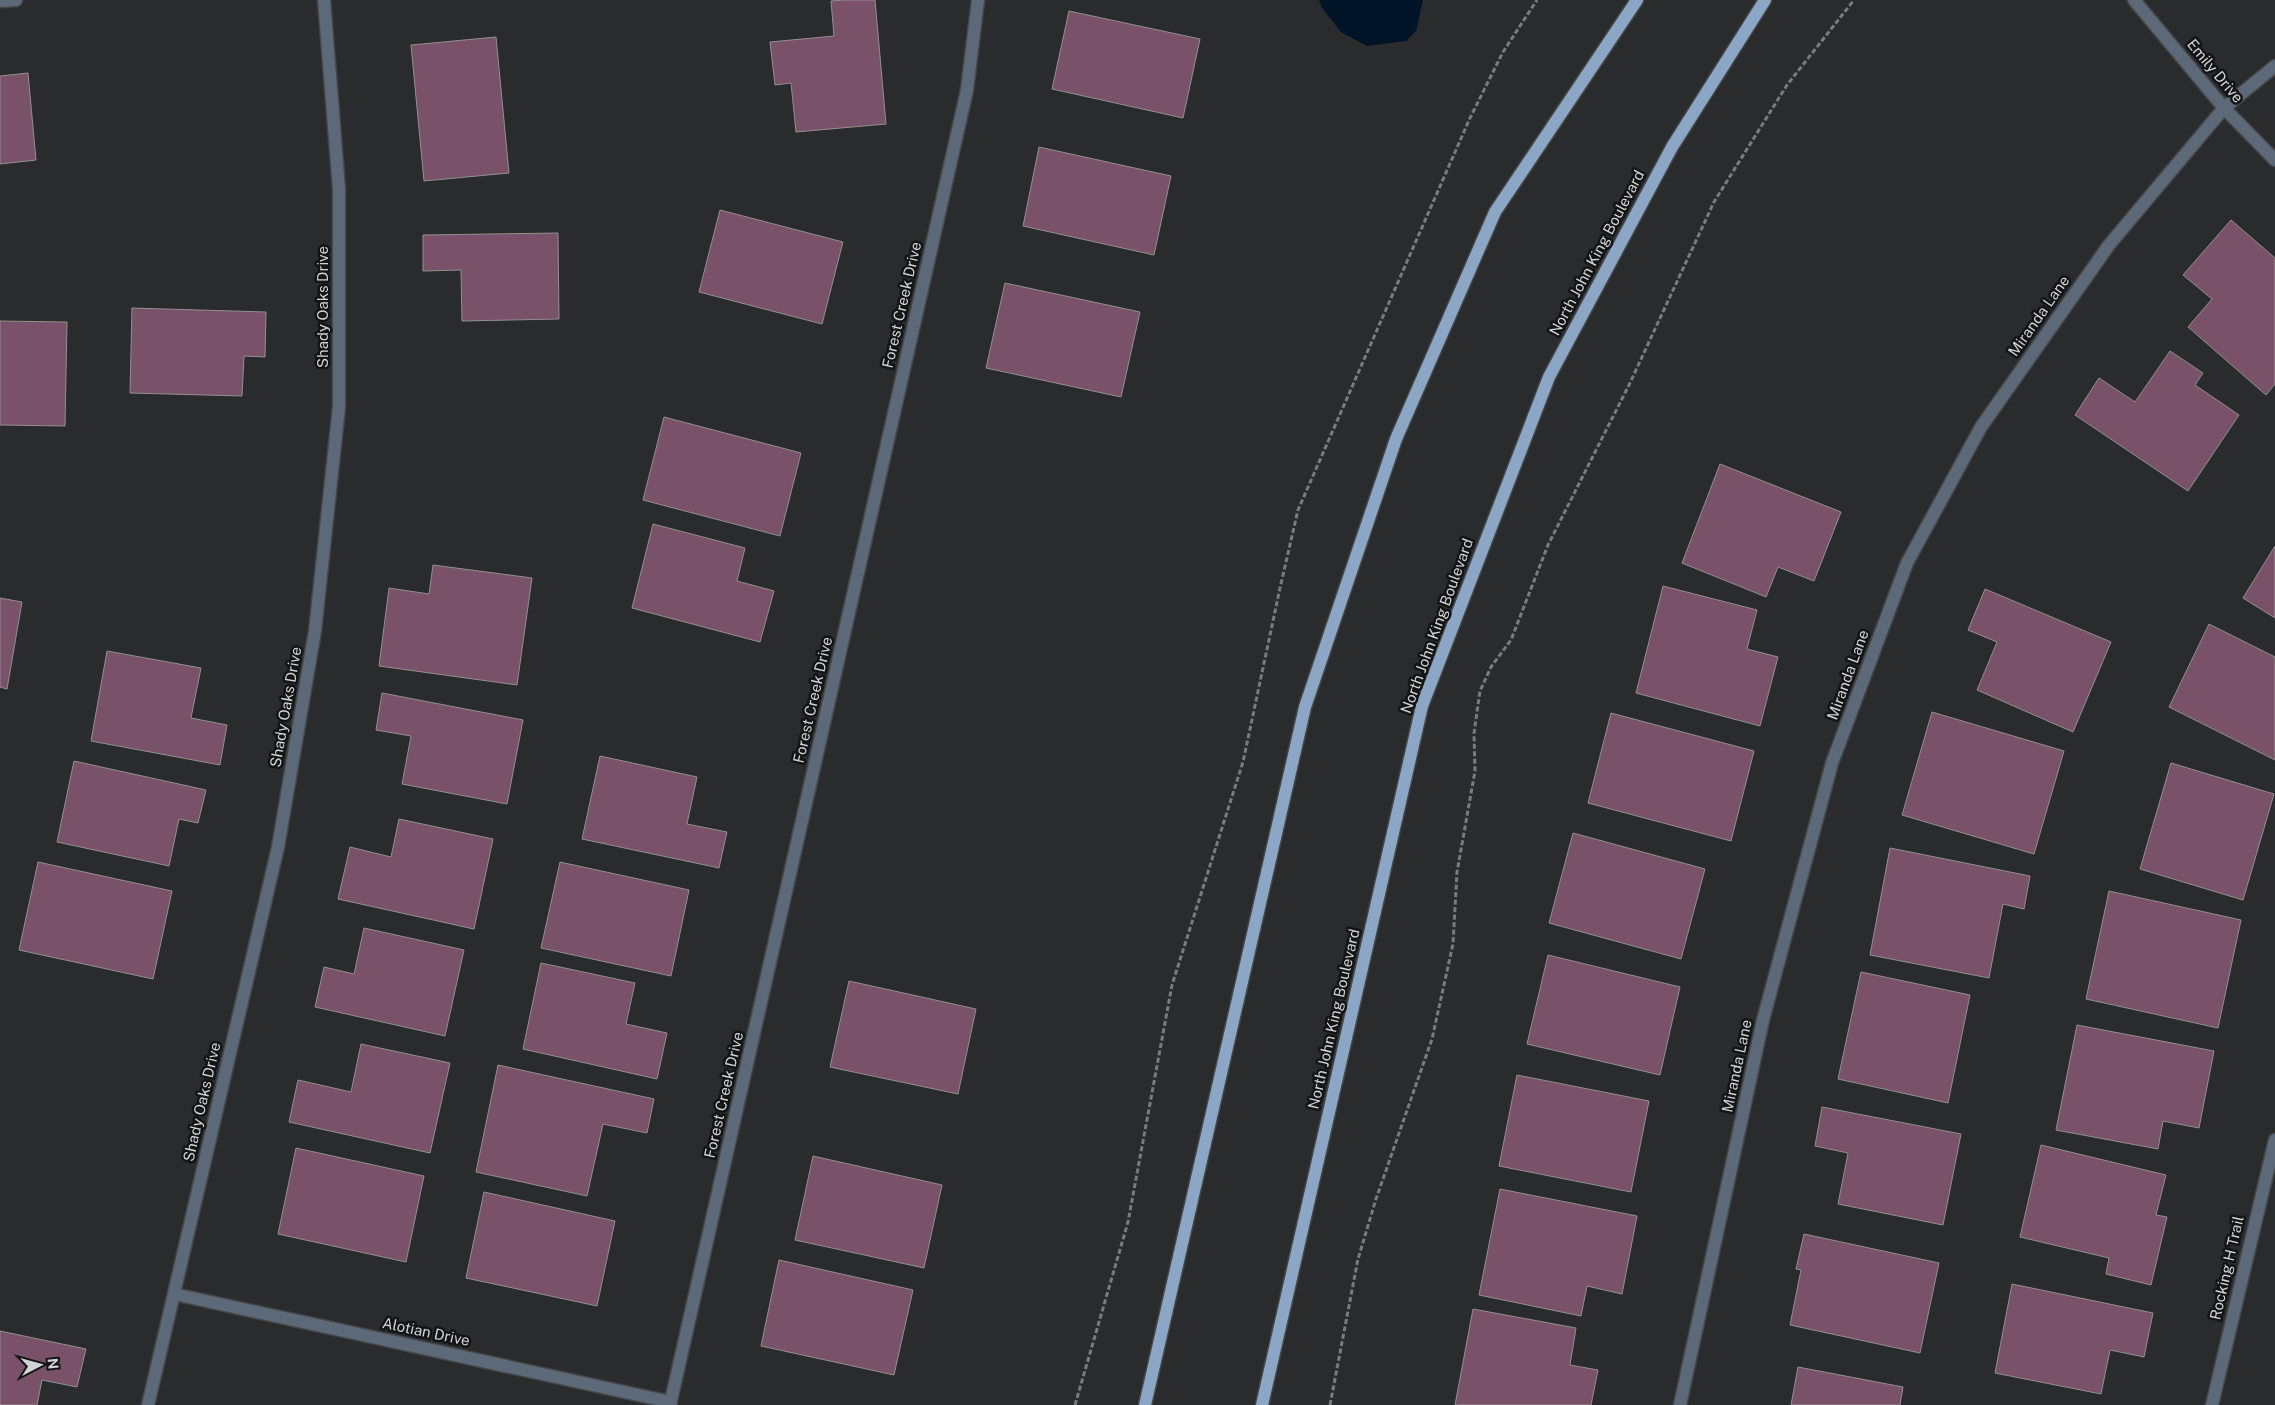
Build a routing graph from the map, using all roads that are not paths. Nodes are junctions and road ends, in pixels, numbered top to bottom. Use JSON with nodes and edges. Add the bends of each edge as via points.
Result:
{"nodes":[{"id":1,"x":16,"y":0,"type":"edge"},
{"id":2,"x":324,"y":0,"type":"edge"},
{"id":3,"x":978,"y":0,"type":"edge"},
{"id":4,"x":1637,"y":0,"type":"edge"},
{"id":5,"x":1765,"y":0,"type":"edge"},
{"id":6,"x":2134,"y":0,"type":"edge"},
{"id":7,"x":0,"y":2,"type":"edge"},
{"id":8,"x":2275,"y":66,"type":"edge"},
{"id":9,"x":2224,"y":108,"type":"junction"},
{"id":10,"x":2275,"y":160,"type":"edge"},
{"id":11,"x":2275,"y":1140,"type":"edge"},
{"id":12,"x":174,"y":1294,"type":"junction"},
{"id":13,"x":671,"y":1404,"type":"edge"},
{"id":14,"x":148,"y":1405,"type":"edge"},
{"id":15,"x":1145,"y":1405,"type":"edge"},
{"id":16,"x":1262,"y":1405,"type":"edge"},
{"id":17,"x":1680,"y":1405,"type":"edge"},
{"id":18,"x":2212,"y":1405,"type":"edge"}],
"edges":[{"from":1,"to":7,"type":"street"},
{"from":2,"to":12,"type":"street","name":"Shady Oaks Drive","via":[[338,189],[339,407],[315,632],[278,847]]},
{"from":3,"to":13,"type":"street","name":"Forest Creek Drive","via":[[965,100]]},
{"from":4,"to":15,"type":"main road","via":[[1495,212],[1392,448],[1305,706]]},
{"from":5,"to":16,"type":"main road","name":"North John King Boulevard","via":[[1672,147],[1549,377],[1422,706]]},
{"from":6,"to":9,"type":"street","name":"Emily Drive"},
{"from":8,"to":9,"type":"street","name":"Miranda Lane"},
{"from":9,"to":10,"type":"street","name":"Emily Drive"},
{"from":9,"to":17,"type":"street","name":"Miranda Lane","via":[[2109,245],[1981,427],[1907,563],[1824,791],[1763,1020]]},
{"from":11,"to":18,"type":"street","name":"Rocking H Trail"},
{"from":12,"to":13,"type":"street","name":"Alotian Drive"},
{"from":12,"to":14,"type":"street","name":"Shady Oaks Drive"}]}
